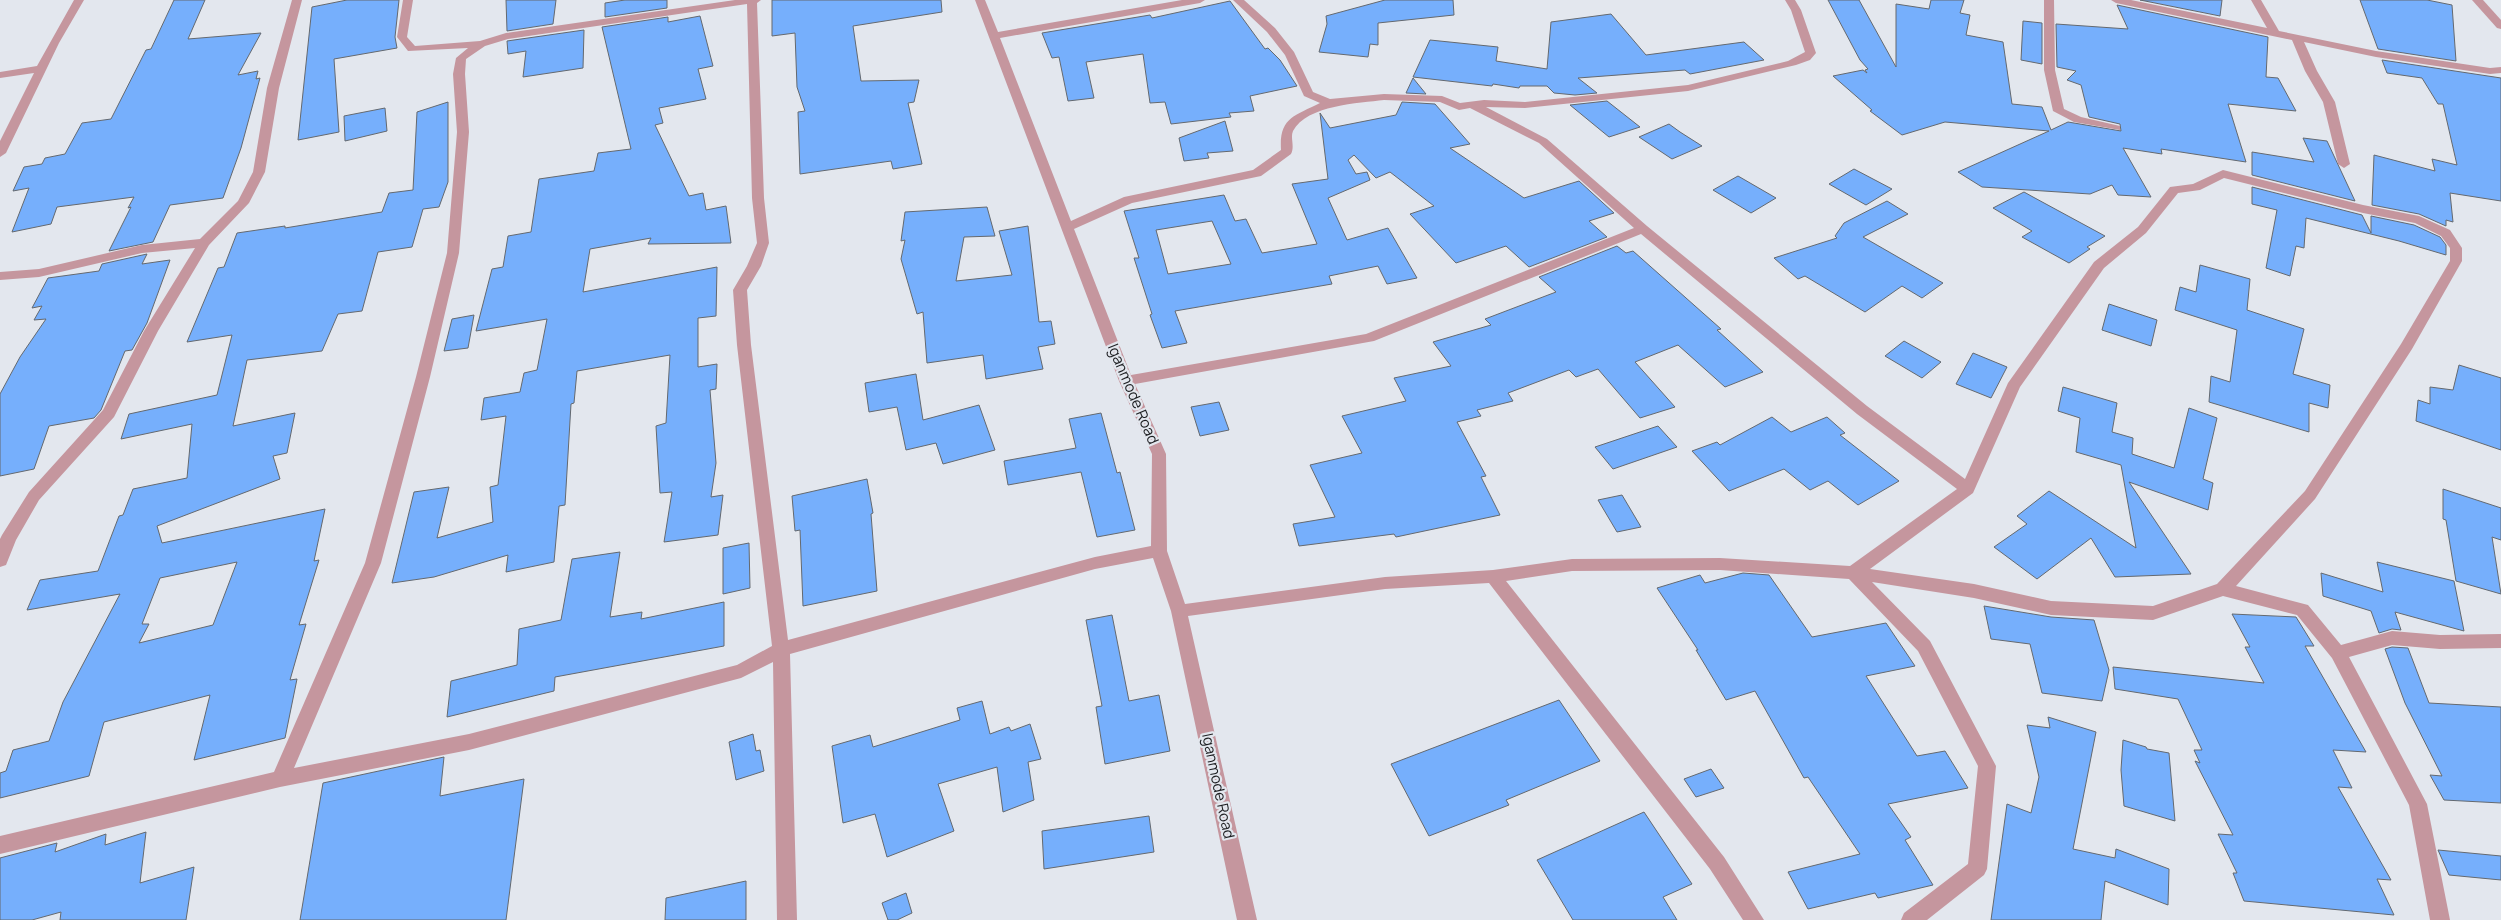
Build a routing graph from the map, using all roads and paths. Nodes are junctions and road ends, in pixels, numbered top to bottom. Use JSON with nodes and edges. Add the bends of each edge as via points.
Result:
{"nodes":[{"id":1,"x":79,"y":0,"type":"edge"},
{"id":2,"x":297,"y":0,"type":"edge"},
{"id":3,"x":408,"y":0,"type":"edge"},
{"id":4,"x":980,"y":0,"type":"edge"},
{"id":5,"x":1200,"y":0,"type":"edge"},
{"id":6,"x":1238,"y":0,"type":"edge"},
{"id":7,"x":1790,"y":0,"type":"edge"},
{"id":8,"x":2049,"y":0,"type":"edge"},
{"id":9,"x":2116,"y":0,"type":"edge"},
{"id":10,"x":2256,"y":0,"type":"edge"},
{"id":11,"x":2477,"y":0,"type":"edge"},
{"id":12,"x":754,"y":1,"type":"edge"},
{"id":13,"x":2501,"y":26,"type":"edge"},
{"id":14,"x":2275,"y":33,"type":"junction"},
{"id":15,"x":994,"y":36,"type":"junction"},
{"id":16,"x":2296,"y":37,"type":"junction"},
{"id":17,"x":481,"y":44,"type":"junction"},
{"id":18,"x":41,"y":69,"type":"junction"},
{"id":19,"x":2501,"y":70,"type":"edge"},
{"id":20,"x":0,"y":75,"type":"edge"},
{"id":21,"x":1329,"y":103,"type":"junction"},
{"id":22,"x":1469,"y":104,"type":"junction"},
{"id":23,"x":2116,"y":128,"type":"dead end"},
{"id":24,"x":0,"y":153,"type":"edge"},
{"id":25,"x":2344,"y":164,"type":"dead end"},
{"id":26,"x":1067,"y":228,"type":"junction"},
{"id":27,"x":1643,"y":229,"type":"junction"},
{"id":28,"x":204,"y":243,"type":"junction"},
{"id":29,"x":0,"y":276,"type":"edge"},
{"id":30,"x":1126,"y":381,"type":"junction"},
{"id":31,"x":1968,"y":489,"type":"junction"},
{"id":32,"x":1159,"y":551,"type":"junction"},
{"id":33,"x":0,"y":561,"type":"edge"},
{"id":34,"x":1853,"y":573,"type":"junction"},
{"id":35,"x":1493,"y":576,"type":"junction"},
{"id":36,"x":2223,"y":589,"type":"junction"},
{"id":37,"x":1179,"y":611,"type":"junction"},
{"id":38,"x":2501,"y":641,"type":"edge"},
{"id":39,"x":781,"y":650,"type":"junction"},
{"id":40,"x":2338,"y":653,"type":"junction"},
{"id":41,"x":280,"y":779,"type":"junction"},
{"id":42,"x":0,"y":845,"type":"edge"},
{"id":43,"x":787,"y":920,"type":"edge"},
{"id":44,"x":1248,"y":920,"type":"edge"},
{"id":45,"x":1754,"y":920,"type":"edge"},
{"id":46,"x":1911,"y":920,"type":"edge"},
{"id":47,"x":2440,"y":920,"type":"edge"}],
"edges":[{"from":1,"to":18,"type":"street"},
{"from":2,"to":28,"type":"street","via":[[273,88],[259,172],[243,203]]},
{"from":3,"to":17,"type":"street","via":[[402,37],[412,49]]},
{"from":4,"to":15,"type":"street","name":"Iganmode Road"},
{"from":5,"to":15,"type":"street"},
{"from":6,"to":21,"type":"street","via":[[1271,30],[1290,54],[1308,94]]},
{"from":7,"to":22,"type":"street","via":[[1811,53],[1792,63],[1688,88],[1527,105]]},
{"from":8,"to":23,"type":"street","via":[[2048,50],[2052,91],[2059,110],[2078,120]]},
{"from":9,"to":14,"type":"street"},
{"from":10,"to":14,"type":"street"},
{"from":11,"to":13,"type":"street"},
{"from":12,"to":17,"type":"street","via":[[506,36]]},
{"from":12,"to":39,"type":"street","via":[[758,198],[763,243],[740,290]]},
{"from":14,"to":16,"type":"street"},
{"from":15,"to":26,"type":"street","name":"Iganmode Road"},
{"from":16,"to":19,"type":"street","via":[[2376,54]]},
{"from":16,"to":25,"type":"street","via":[[2329,102]]},
{"from":17,"to":41,"type":"street","via":[[461,58],[463,132],[453,253],[373,564]]},
{"from":18,"to":20,"type":"street"},
{"from":18,"to":24,"type":"street"},
{"from":21,"to":22,"type":"street","via":[[1384,97],[1442,99],[1459,107]]},
{"from":21,"to":26,"type":"street","via":[[1294,122],[1286,133],[1286,151],[1276,162],[1257,173],[1128,200]]},
{"from":22,"to":27,"type":"street","via":[[1542,141]]},
{"from":26,"to":30,"type":"street","name":"Iganmode Road"},
{"from":27,"to":30,"type":"street","via":[[1369,338]]},
{"from":27,"to":31,"type":"street","via":[[1862,410]]},
{"from":28,"to":29,"type":"street","via":[[142,248],[40,273]]},
{"from":28,"to":33,"type":"street","via":[[151,331],[109,413],[34,496],[8,539]]},
{"from":30,"to":32,"type":"street","name":"Iganmode Road","via":[[1159,454]]},
{"from":31,"to":34,"type":"street"},
{"from":31,"to":36,"type":"street","via":[[2014,386],[2099,265],[2142,230],[2174,190],[2196,187],[2223,174],[2419,220],[2446,233],[2456,248],[2456,261],[2407,346],[2310,496]]},
{"from":32,"to":37,"type":"street","name":"Iganmode Road"},
{"from":32,"to":39,"type":"street","via":[[1095,563]]},
{"from":34,"to":35,"type":"street","via":[[1700,564],[1572,565]]},
{"from":34,"to":36,"type":"street","via":[[1974,591],[2051,608],[2152,613]]},
{"from":34,"to":46,"type":"street","via":[[1924,646],[1987,766],[1977,869]]},
{"from":35,"to":37,"type":"street","via":[[1385,584]]},
{"from":35,"to":45,"type":"street","via":[[1717,863]]},
{"from":36,"to":40,"type":"street","via":[[2302,610]]},
{"from":37,"to":44,"type":"street","name":"Iganmode Road"},
{"from":38,"to":40,"type":"street","via":[[2440,642],[2392,638]]},
{"from":39,"to":41,"type":"street","via":[[741,671],[468,742]]},
{"from":39,"to":43,"type":"street"},
{"from":40,"to":47,"type":"street","via":[[2418,804]]},
{"from":41,"to":42,"type":"street"}]}
